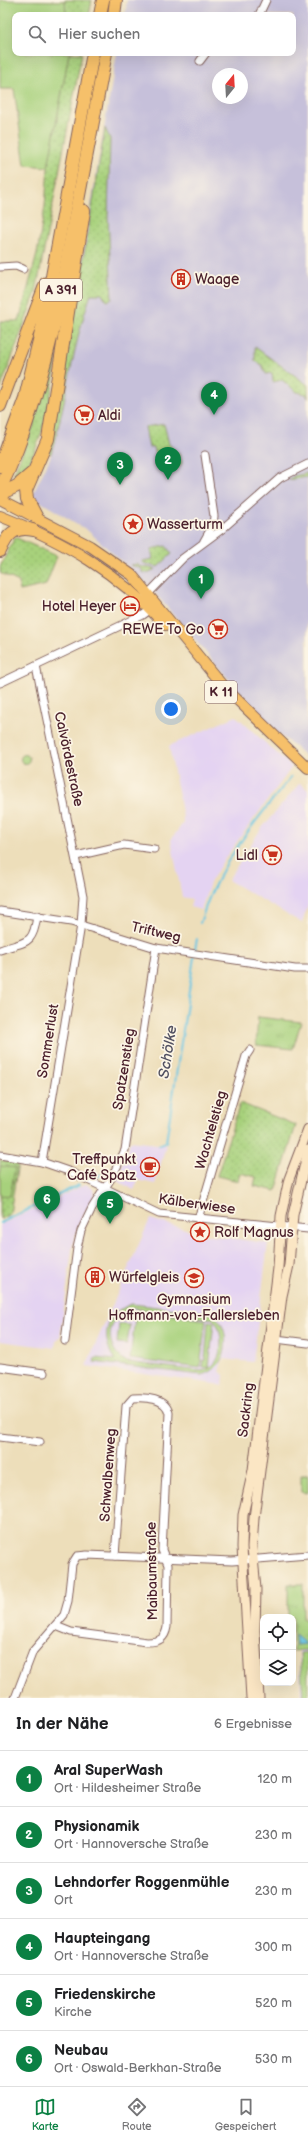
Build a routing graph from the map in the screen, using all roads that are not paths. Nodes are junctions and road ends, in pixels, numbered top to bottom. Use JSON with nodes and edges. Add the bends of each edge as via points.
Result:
{"nodes":[{"id":1,"x":103,"y":0,"type":"edge"},
{"id":2,"x":116,"y":0,"type":"edge"},
{"id":3,"x":266,"y":0,"type":"edge"},
{"id":4,"x":101,"y":12,"type":"edge"},
{"id":5,"x":114,"y":12,"type":"edge"},
{"id":6,"x":260,"y":12,"type":"edge"},
{"id":7,"x":92,"y":56,"type":"edge"},
{"id":8,"x":106,"y":56,"type":"edge"},
{"id":9,"x":204,"y":56,"type":"edge"},
{"id":10,"x":200,"y":61,"type":"dead end"},
{"id":11,"x":95,"y":112,"type":"junction"},
{"id":12,"x":57,"y":253,"type":"junction"},
{"id":13,"x":0,"y":267,"type":"edge"},
{"id":14,"x":23,"y":269,"type":"dead end"},
{"id":15,"x":0,"y":406,"type":"edge"},
{"id":16,"x":205,"y":455,"type":"dead end"},
{"id":17,"x":5,"y":463,"type":"edge"},
{"id":18,"x":308,"y":464,"type":"edge"},
{"id":19,"x":34,"y":470,"type":"junction"},
{"id":20,"x":0,"y":489,"type":"edge"},
{"id":21,"x":0,"y":494,"type":"edge"},
{"id":22,"x":0,"y":499,"type":"edge"},
{"id":23,"x":0,"y":507,"type":"edge"},
{"id":24,"x":0,"y":516,"type":"edge"},
{"id":25,"x":37,"y":518,"type":"junction"},
{"id":26,"x":29,"y":528,"type":"junction"},
{"id":27,"x":203,"y":542,"type":"junction"},
{"id":28,"x":0,"y":551,"type":"edge"},
{"id":29,"x":145,"y":596,"type":"junction"},
{"id":30,"x":154,"y":607,"type":"junction"},
{"id":31,"x":36,"y":666,"type":"junction"},
{"id":32,"x":0,"y":683,"type":"edge"},
{"id":33,"x":308,"y":768,"type":"edge"},
{"id":34,"x":308,"y":777,"type":"edge"},
{"id":35,"x":154,"y":849,"type":"dead end"},
{"id":36,"x":76,"y":856,"type":"junction"},
{"id":37,"x":0,"y":911,"type":"edge"},
{"id":38,"x":37,"y":916,"type":"junction"},
{"id":39,"x":81,"y":925,"type":"junction"},
{"id":40,"x":156,"y":948,"type":"junction"},
{"id":41,"x":0,"y":950,"type":"edge"},
{"id":42,"x":308,"y":969,"type":"edge"},
{"id":43,"x":250,"y":1050,"type":"dead end"},
{"id":44,"x":308,"y":1129,"type":"edge"},
{"id":45,"x":308,"y":1150,"type":"edge"},
{"id":46,"x":0,"y":1155,"type":"edge"},
{"id":47,"x":42,"y":1162,"type":"junction"},
{"id":48,"x":104,"y":1189,"type":"junction"},
{"id":49,"x":198,"y":1219,"type":"junction"},
{"id":50,"x":282,"y":1227,"type":"junction"},
{"id":51,"x":292,"y":1228,"type":"junction"},
{"id":52,"x":308,"y":1229,"type":"edge"},
{"id":53,"x":276,"y":1339,"type":"junction"},
{"id":54,"x":65,"y":1341,"type":"dead end"},
{"id":55,"x":308,"y":1343,"type":"edge"},
{"id":56,"x":0,"y":1368,"type":"edge"},
{"id":57,"x":44,"y":1373,"type":"dead end"},
{"id":58,"x":133,"y":1398,"type":"joint"},
{"id":59,"x":0,"y":1437,"type":"edge"},
{"id":60,"x":40,"y":1442,"type":"dead end"},
{"id":61,"x":308,"y":1555,"type":"edge"},
{"id":62,"x":115,"y":1556,"type":"junction"},
{"id":63,"x":164,"y":1558,"type":"junction"},
{"id":64,"x":254,"y":1559,"type":"junction"},
{"id":65,"x":243,"y":1560,"type":"junction"},
{"id":66,"x":56,"y":1626,"type":"junction"},
{"id":67,"x":15,"y":1698,"type":"edge"},
{"id":68,"x":251,"y":1698,"type":"edge"},
{"id":69,"x":259,"y":1698,"type":"edge"}],
"edges":[{"from":1,"to":4,"type":"highway"},
{"from":2,"to":5,"type":"highway"},
{"from":3,"to":6,"type":"street"},
{"from":7,"to":12,"type":"highway","number":"A 391"},
{"from":8,"to":11,"type":"highway","number":"A 391"},
{"from":9,"to":10,"type":"street"},
{"from":11,"to":17,"type":"highway","number":"A 391","via":[[53,330],[34,401]]},
{"from":11,"to":19,"type":"highway","via":[[93,145],[48,439]]},
{"from":12,"to":15,"type":"highway"},
{"from":12,"to":17,"type":"highway","number":"A 391","via":[[34,365]]},
{"from":13,"to":14,"type":"street","via":[[16,266]]},
{"from":16,"to":27,"type":"street","via":[[214,516],[213,525]]},
{"from":17,"to":20,"type":"highway","number":"A 391"},
{"from":18,"to":27,"type":"street","via":[[280,478],[221,530]]},
{"from":19,"to":21,"type":"highway","via":[[17,486]]},
{"from":19,"to":25,"type":"highway","via":[[26,496]]},
{"from":22,"to":25,"type":"main road","number":"K 11"},
{"from":23,"to":25,"type":"main road"},
{"from":23,"to":26,"type":"main road"},
{"from":24,"to":26,"type":"main road","number":"K 11"},
{"from":25,"to":29,"type":"main road","number":"K 11","via":[[99,551],[130,573]]},
{"from":26,"to":28,"type":"highway","via":[[11,533]]},
{"from":26,"to":29,"type":"main road","number":"K 11","via":[[92,561]]},
{"from":27,"to":29,"type":"street"},
{"from":29,"to":30,"type":"main road","number":"K 11"},
{"from":30,"to":31,"type":"street","via":[[143,615]]},
{"from":30,"to":33,"type":"main road","number":"K 11","via":[[222,685]]},
{"from":30,"to":34,"type":"main road","number":"K 11","via":[[229,700]]},
{"from":31,"to":32,"type":"street"},
{"from":31,"to":36,"type":"street","name":"Calvördestraße"},
{"from":35,"to":36,"type":"street","via":[[124,845]]},
{"from":36,"to":39,"type":"street","name":"Calvördestraße","via":[[82,885]]},
{"from":37,"to":38,"type":"street","name":"Triftweg"},
{"from":38,"to":39,"type":"street","name":"Triftweg"},
{"from":38,"to":41,"type":"street","via":[[31,939]]},
{"from":39,"to":40,"type":"street","name":"Triftweg"},
{"from":39,"to":47,"type":"street","name":"Sommerlust"},
{"from":40,"to":42,"type":"street","name":"Triftweg"},
{"from":40,"to":48,"type":"street","name":"Spatzenstieg","via":[[125,1150]]},
{"from":43,"to":49,"type":"street","name":"Wachtelstieg","via":[[246,1056]]},
{"from":44,"to":50,"type":"main road","name":"Sackring","via":[[289,1179],[281,1216]]},
{"from":45,"to":51,"type":"main road","name":"Sackring","via":[[296,1197]]},
{"from":46,"to":47,"type":"street","name":"Kälberwiese"},
{"from":47,"to":48,"type":"street","name":"Kälberwiese","via":[[80,1175]]},
{"from":48,"to":49,"type":"street","name":"Kälberwiese","via":[[159,1214]]},
{"from":48,"to":54,"type":"street","name":"Spatzenstieg","via":[[86,1219],[78,1240]]},
{"from":49,"to":50,"type":"street","name":"Kälberwiese"},
{"from":50,"to":51,"type":"street","name":"Kälberwiese"},
{"from":50,"to":65,"type":"main road","name":"Sackring","via":[[253,1470],[244,1515]]},
{"from":51,"to":52,"type":"street","name":"Kälberwiese"},
{"from":51,"to":53,"type":"main road","name":"Sackring","via":[[289,1265]]},
{"from":53,"to":55,"type":"street"},
{"from":53,"to":64,"type":"main road","name":"Sackring","via":[[254,1513]]},
{"from":56,"to":57,"type":"street"},
{"from":58,"to":62,"type":"street","name":"Schwalbenweg","via":[[126,1406]]},
{"from":58,"to":63,"type":"street","name":"Maibaumstraße","via":[[161,1402],[168,1407],[169,1412],[162,1550]]},
{"from":59,"to":60,"type":"street"},
{"from":61,"to":64,"type":"street"},
{"from":62,"to":63,"type":"street"},
{"from":62,"to":66,"type":"street","via":[[81,1555],[74,1559],[67,1608]]},
{"from":63,"to":65,"type":"street"},
{"from":63,"to":66,"type":"street","name":"Maibaumstraße","via":[[168,1565],[167,1627],[162,1640],[147,1642],[70,1632]]},
{"from":64,"to":65,"type":"street"},
{"from":64,"to":69,"type":"main road","name":"Sackring"},
{"from":65,"to":68,"type":"main road","name":"Sackring"},
{"from":66,"to":67,"type":"street","via":[[33,1651]]}]}
